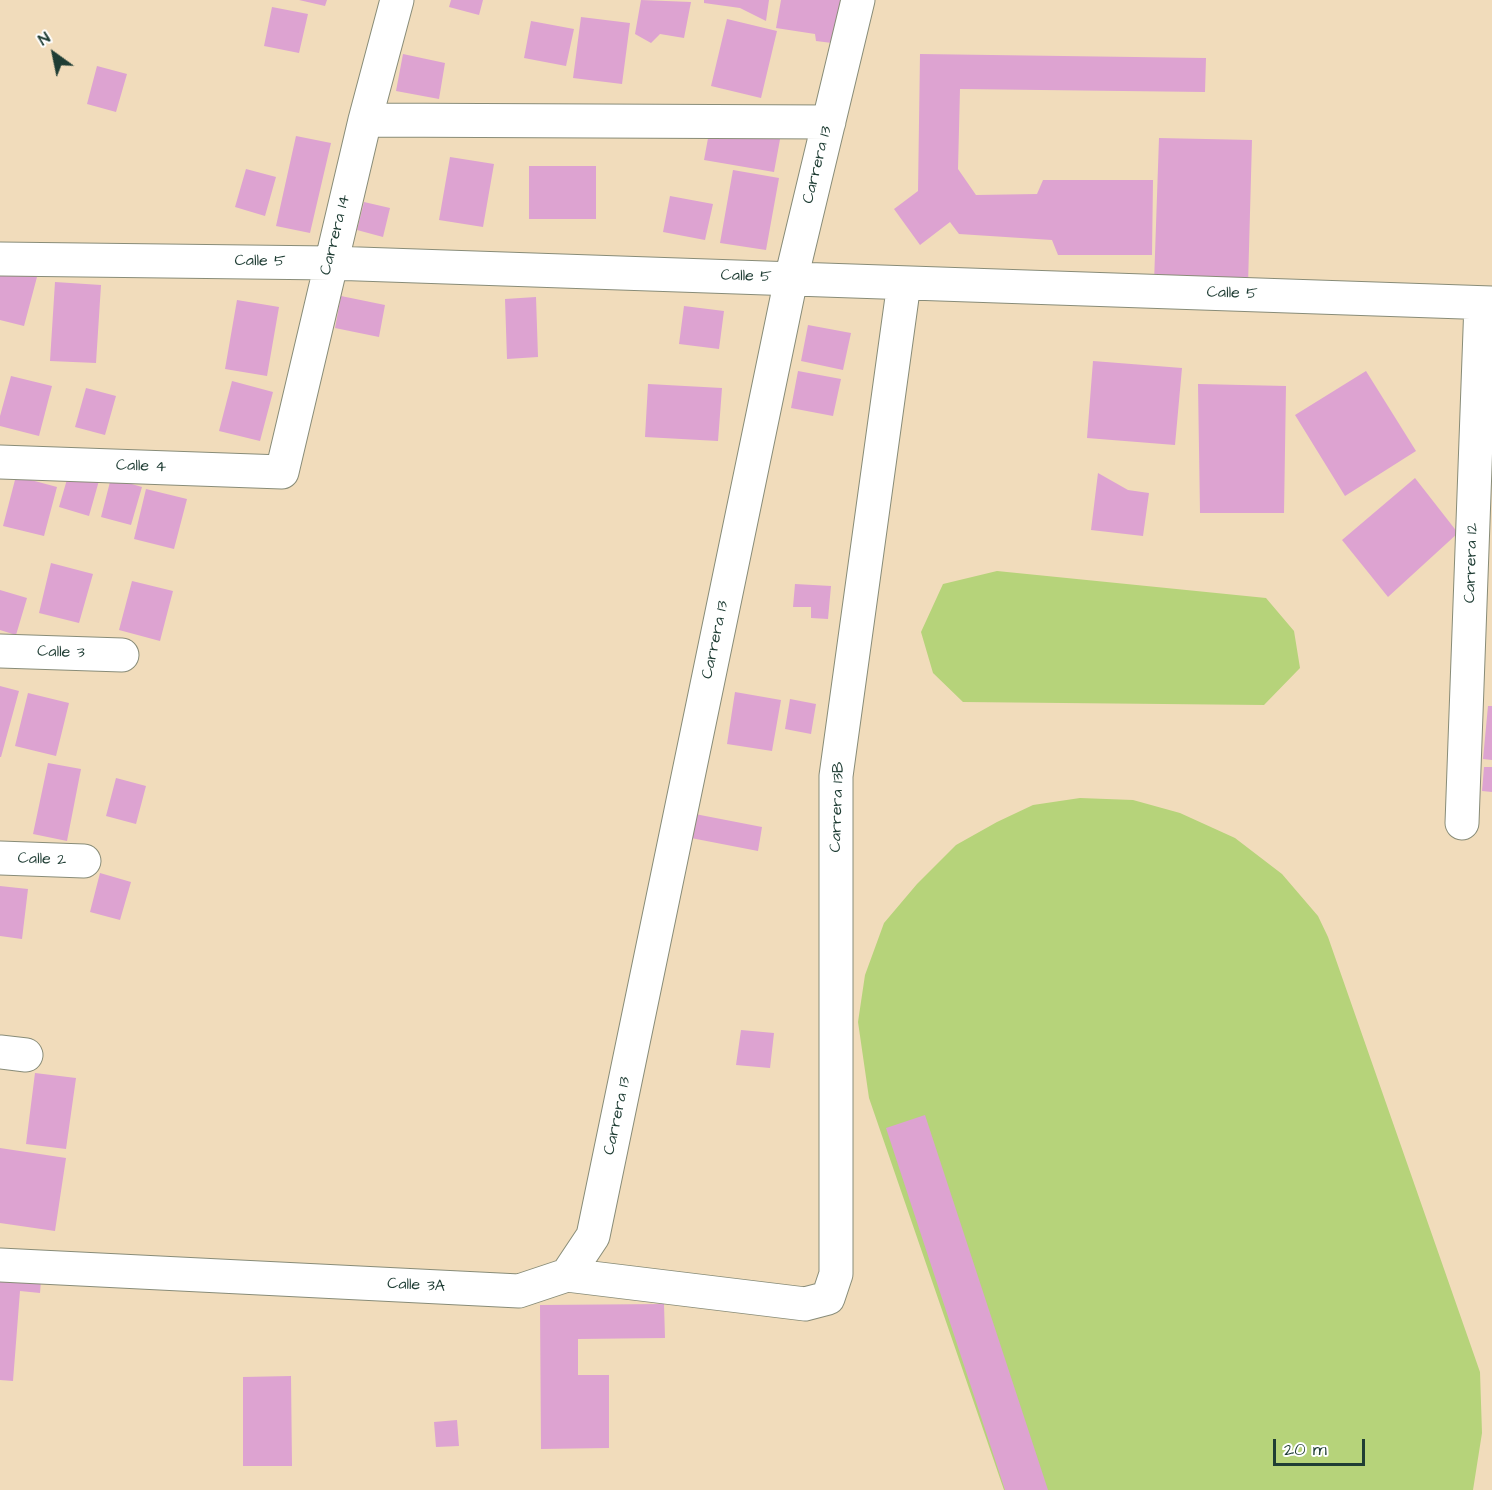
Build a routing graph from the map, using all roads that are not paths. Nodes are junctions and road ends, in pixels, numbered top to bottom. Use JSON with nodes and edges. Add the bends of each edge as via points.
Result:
{"nodes":[{"id":1,"x":397,"y":0,"type":"edge"},
{"id":2,"x":858,"y":0,"type":"edge"},
{"id":3,"x":364,"y":120,"type":"junction"},
{"id":4,"x":829,"y":122,"type":"junction"},
{"id":5,"x":0,"y":259,"type":"edge"},
{"id":6,"x":330,"y":263,"type":"junction"},
{"id":7,"x":791,"y":279,"type":"junction"},
{"id":8,"x":904,"y":283,"type":"junction"},
{"id":9,"x":1487,"y":303,"type":"edge"},
{"id":10,"x":0,"y":462,"type":"edge"},
{"id":11,"x":282,"y":472,"type":"joint"},
{"id":12,"x":0,"y":651,"type":"edge"},
{"id":13,"x":122,"y":655,"type":"dead end"},
{"id":14,"x":1462,"y":823,"type":"dead end"},
{"id":15,"x":0,"y":858,"type":"edge"},
{"id":16,"x":84,"y":861,"type":"dead end"},
{"id":17,"x":0,"y":1265,"type":"edge"},
{"id":18,"x":567,"y":1275,"type":"junction"},
{"id":19,"x":828,"y":1298,"type":"joint"}],
"edges":[{"from":1,"to":3,"type":"street","name":"Carrera 14"},
{"from":2,"to":4,"type":"street","name":"Carrera 13"},
{"from":3,"to":4,"type":"street"},
{"from":3,"to":6,"type":"street","name":"Carrera 14"},
{"from":4,"to":7,"type":"street","name":"Carrera 13"},
{"from":5,"to":6,"type":"street","name":"Calle 5"},
{"from":6,"to":7,"type":"street","name":"Calle 5"},
{"from":6,"to":11,"type":"street","name":"Carrera 14"},
{"from":7,"to":8,"type":"street","name":"Calle 5"},
{"from":7,"to":18,"type":"street","name":"Carrera 13","via":[[593,1236]]},
{"from":8,"to":9,"type":"street","name":"Calle 5"},
{"from":8,"to":19,"type":"street","name":"Carrera 13B","via":[[836,776],[836,1274]]},
{"from":9,"to":14,"type":"street","name":"Carrera 12"},
{"from":10,"to":11,"type":"street","name":"Calle 4"},
{"from":12,"to":13,"type":"street","name":"Calle 3"},
{"from":15,"to":16,"type":"street","name":"Calle 2"},
{"from":17,"to":18,"type":"street","name":"Calle 3A","via":[[519,1291]]},
{"from":18,"to":19,"type":"street","name":"Calle 3A","via":[[805,1304]]}]}
